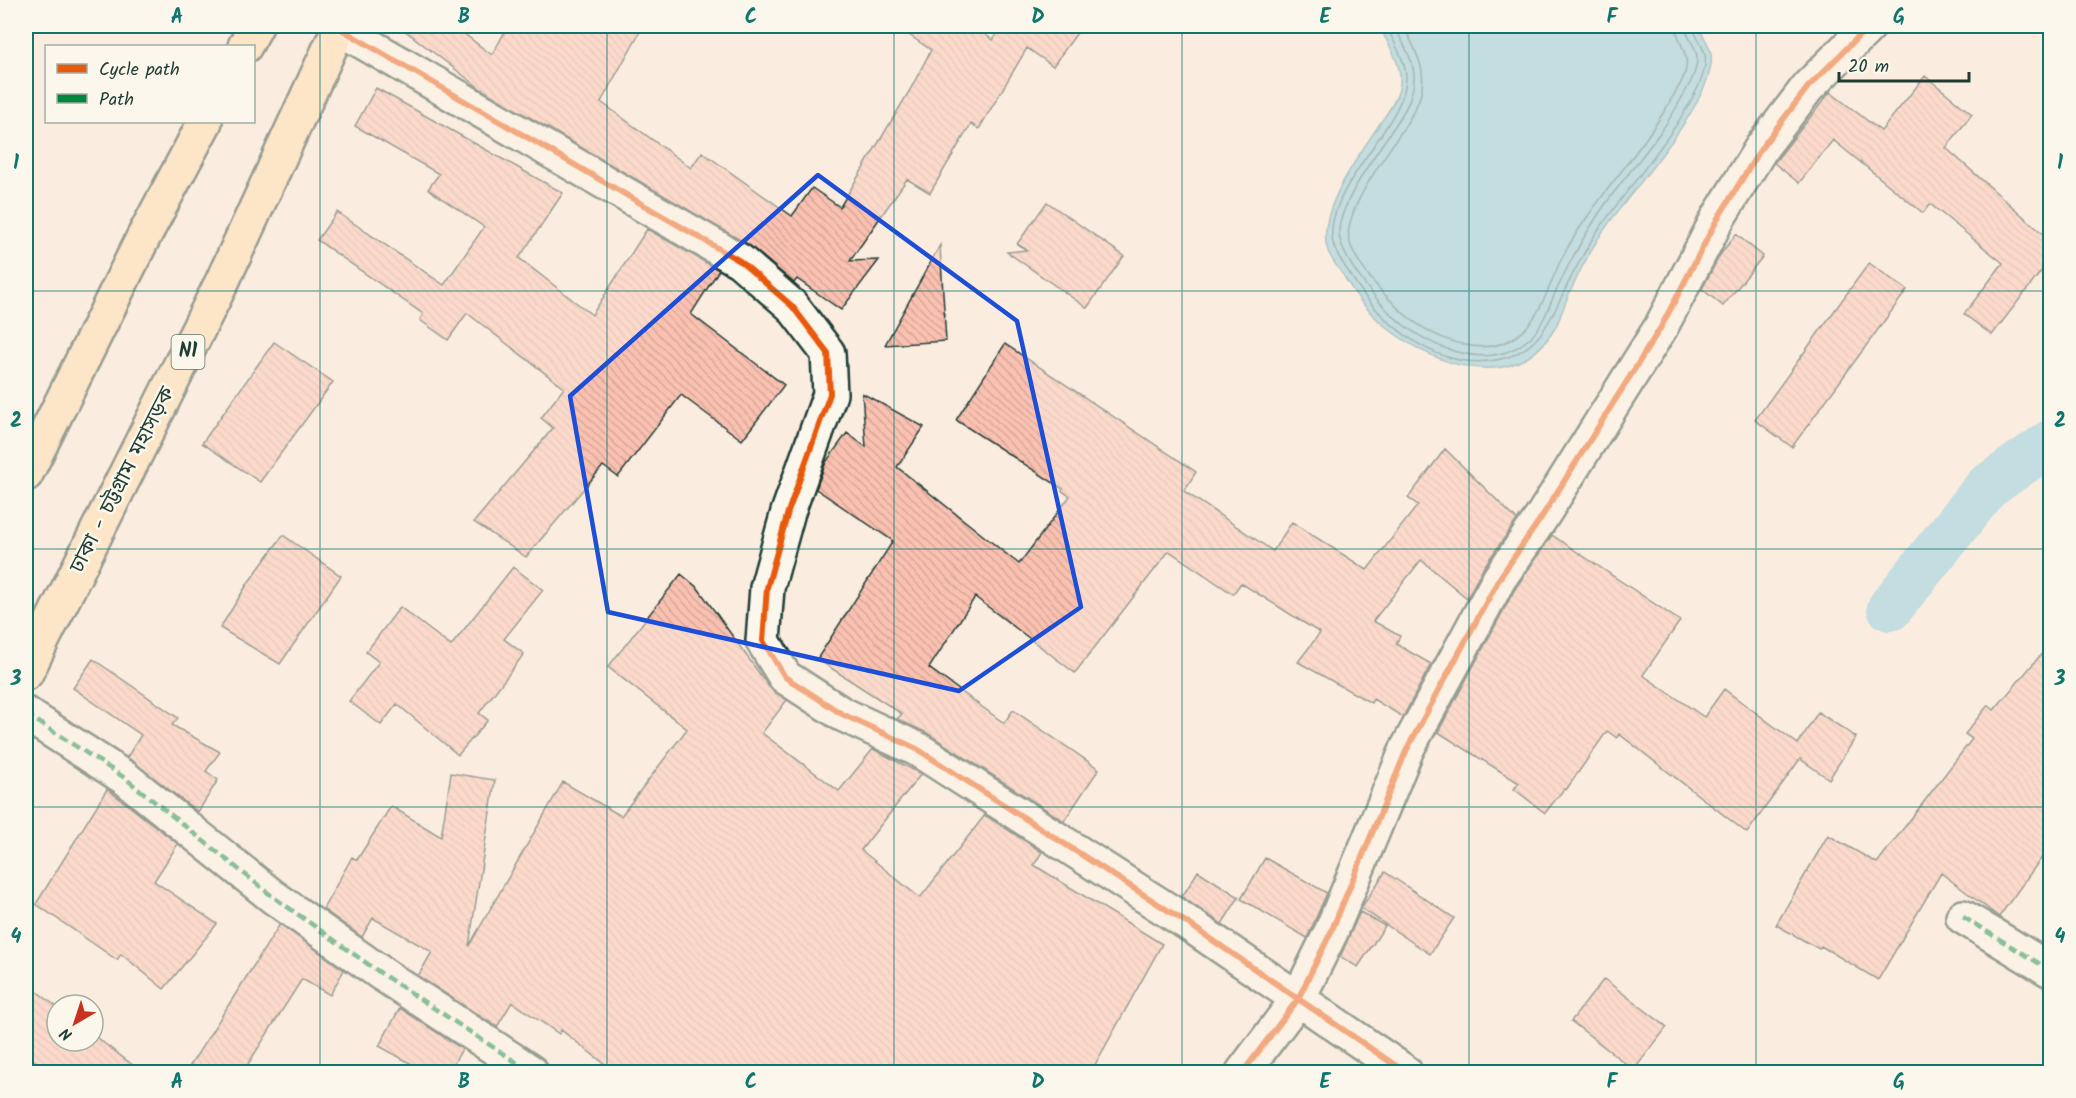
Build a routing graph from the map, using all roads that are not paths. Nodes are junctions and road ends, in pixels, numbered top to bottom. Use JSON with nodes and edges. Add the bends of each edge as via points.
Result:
{"nodes":[{"id":1,"x":256,"y":26,"type":"edge"},
{"id":2,"x":1869,"y":26,"type":"edge"},
{"id":3,"x":339,"y":27,"type":"edge"},
{"id":4,"x":246,"y":45,"type":"edge"},
{"id":5,"x":204,"y":123,"type":"edge"},
{"id":6,"x":26,"y":474,"type":"edge"},
{"id":7,"x":26,"y":673,"type":"edge"},
{"id":8,"x":26,"y":714,"type":"edge"},
{"id":9,"x":1963,"y":917,"type":"dead end"},
{"id":10,"x":2050,"y":970,"type":"edge"},
{"id":11,"x":1298,"y":999,"type":"junction"},
{"id":12,"x":531,"y":1072,"type":"edge"},
{"id":13,"x":1243,"y":1072,"type":"edge"},
{"id":14,"x":1405,"y":1072,"type":"edge"}],
"edges":[{"from":1,"to":4,"type":"highway"},
{"from":2,"to":11,"type":"street","via":[[1808,87],[1762,147],[1718,218],[1661,327],[1499,579],[1407,750],[1331,932]]},
{"from":3,"to":7,"type":"highway","name":"ঢাকা - চট্টগ্রাম মহাসড়ক","number":"N1","via":[[222,282]]},
{"from":3,"to":11,"type":"street","via":[[740,261],[792,306],[828,353],[830,394],[766,588],[763,641],[785,678],[842,714],[917,749]]},
{"from":5,"to":6,"type":"highway"},
{"from":8,"to":12,"type":"street","via":[[125,778],[290,909]]},
{"from":9,"to":10,"type":"street"},
{"from":11,"to":13,"type":"street"},
{"from":11,"to":14,"type":"street"}]}
